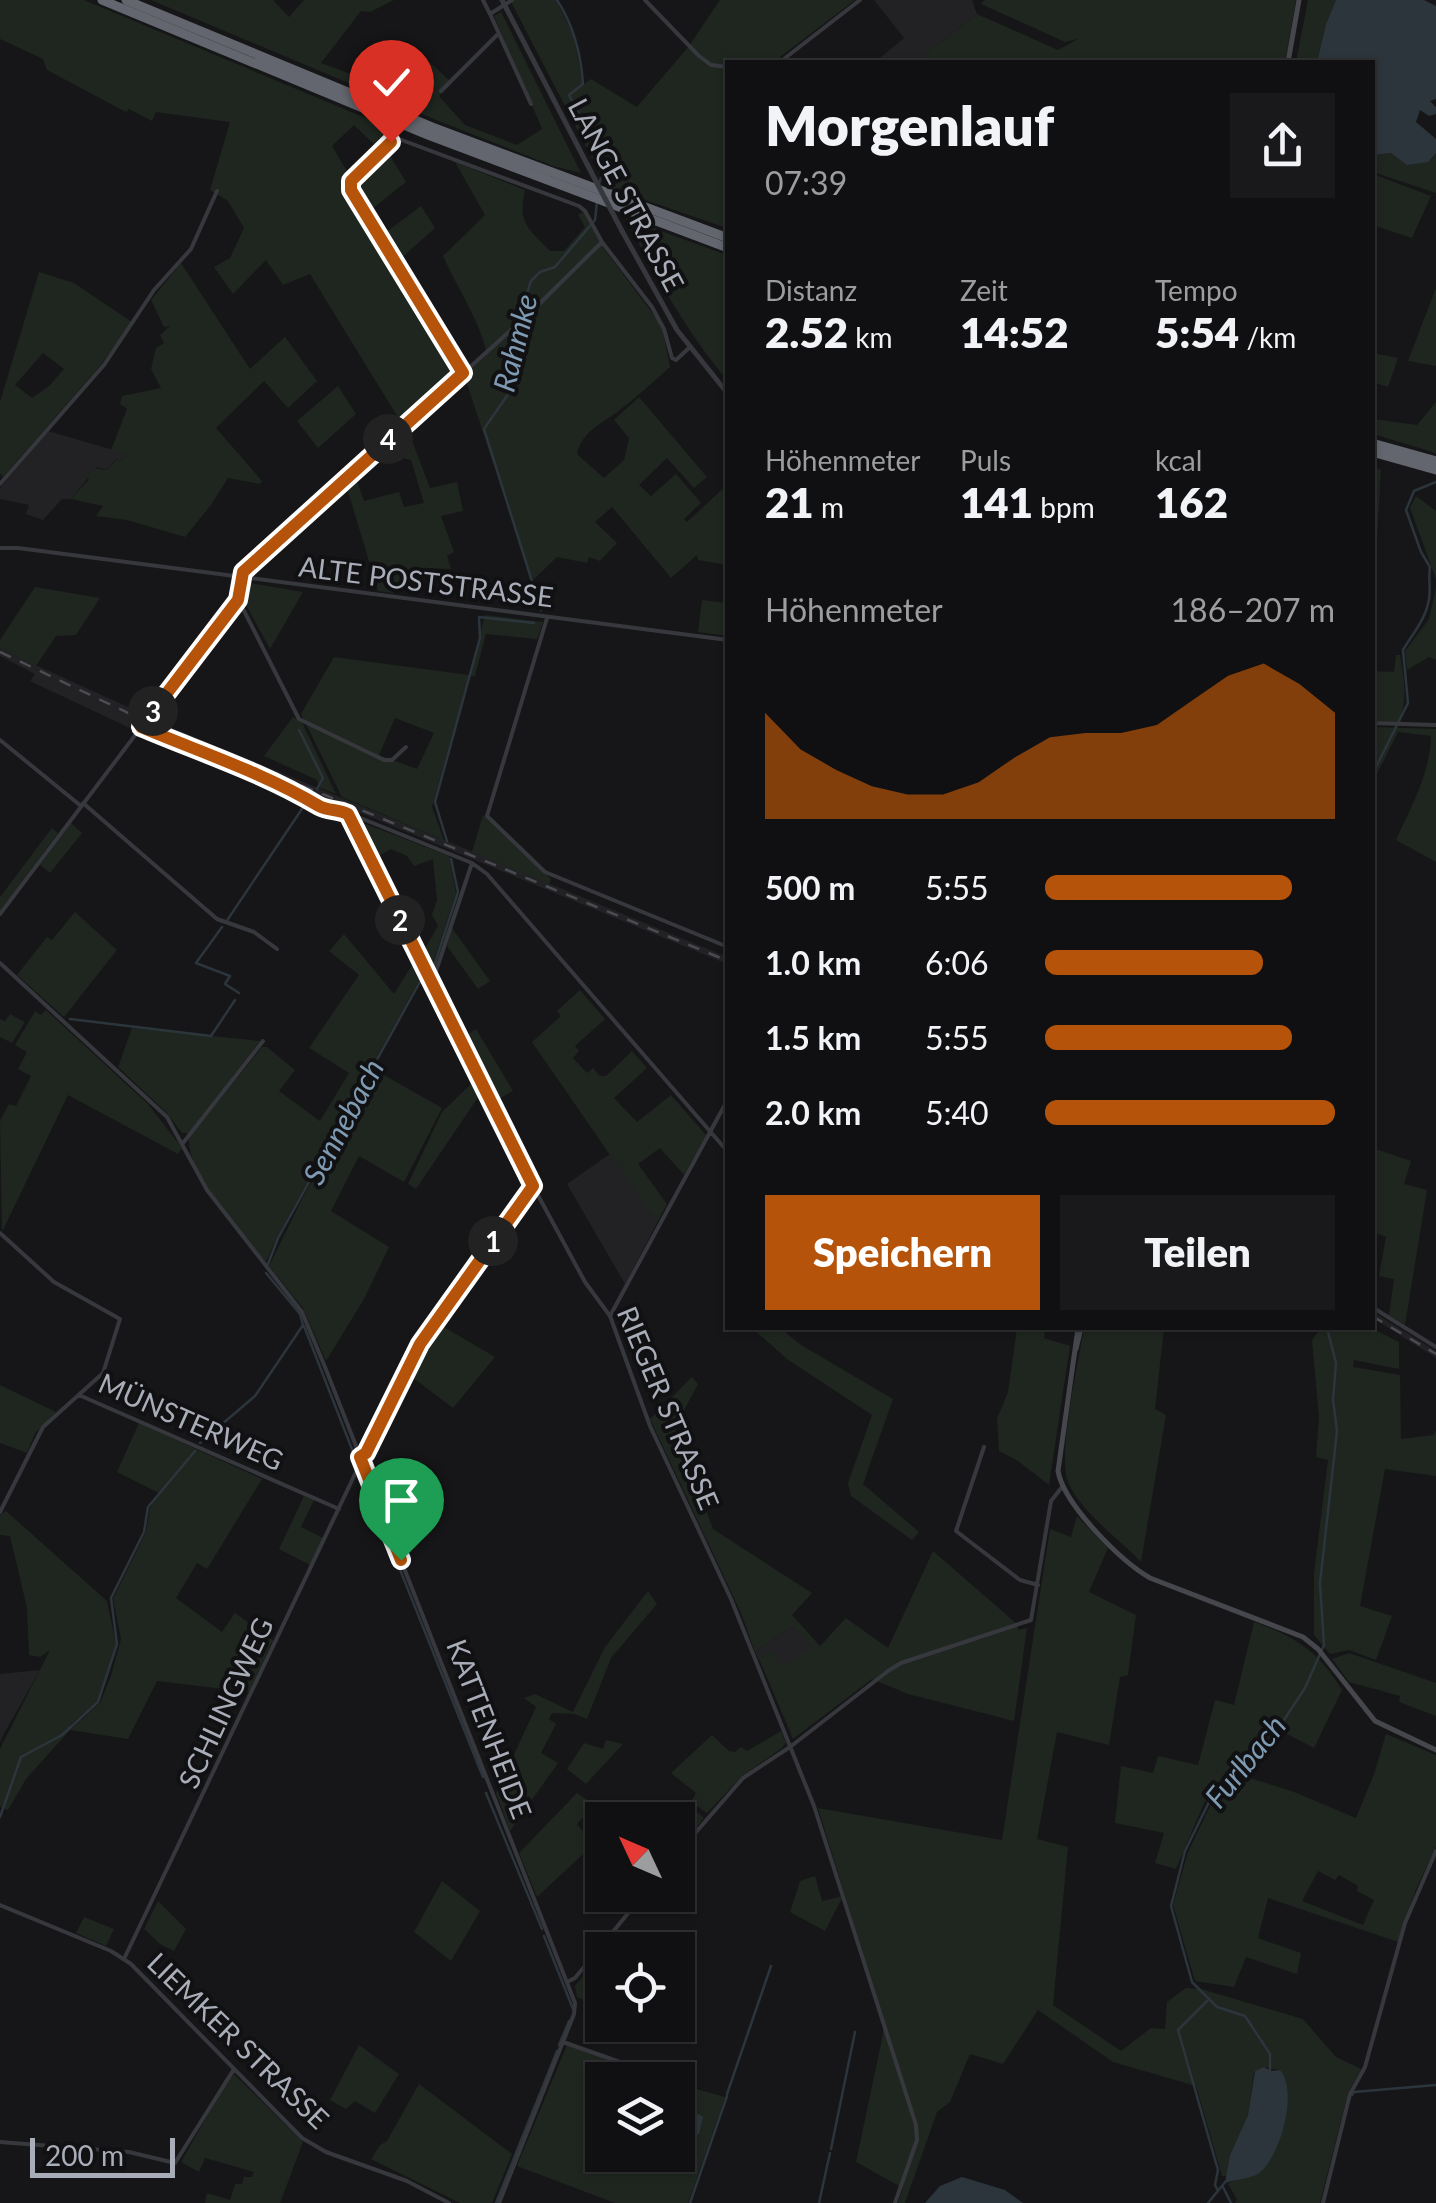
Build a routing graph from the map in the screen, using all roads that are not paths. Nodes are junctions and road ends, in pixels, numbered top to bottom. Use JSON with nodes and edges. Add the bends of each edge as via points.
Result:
{"nodes":[{"id":1,"x":102,"y":0,"type":"edge"},
{"id":2,"x":126,"y":0,"type":"edge"},
{"id":3,"x":483,"y":0,"type":"edge"},
{"id":4,"x":512,"y":0,"type":"edge"},
{"id":5,"x":645,"y":0,"type":"edge"},
{"id":6,"x":860,"y":0,"type":"edge"},
{"id":7,"x":1299,"y":0,"type":"edge"},
{"id":8,"x":503,"y":2,"type":"edge"},
{"id":9,"x":490,"y":14,"type":"junction"},
{"id":10,"x":498,"y":34,"type":"junction"},
{"id":11,"x":783,"y":60,"type":"edge"},
{"id":12,"x":1288,"y":60,"type":"edge"},
{"id":13,"x":725,"y":67,"type":"edge"},
{"id":14,"x":441,"y":92,"type":"dead end"},
{"id":15,"x":532,"y":104,"type":"dead end"},
{"id":16,"x":216,"y":191,"type":"dead end"},
{"id":17,"x":599,"y":196,"type":"junction"},
{"id":18,"x":725,"y":237,"type":"edge"},
{"id":19,"x":602,"y":242,"type":"junction"},
{"id":20,"x":725,"y":247,"type":"edge"},
{"id":21,"x":689,"y":348,"type":"junction"},
{"id":22,"x":463,"y":373,"type":"junction"},
{"id":23,"x":725,"y":390,"type":"edge"},
{"id":24,"x":1375,"y":444,"type":"edge"},
{"id":25,"x":1375,"y":453,"type":"edge"},
{"id":26,"x":1432,"y":460,"type":"edge"},
{"id":27,"x":1436,"y":470,"type":"edge"},
{"id":28,"x":0,"y":484,"type":"edge"},
{"id":29,"x":0,"y":548,"type":"edge"},
{"id":30,"x":241,"y":578,"type":"junction"},
{"id":31,"x":238,"y":600,"type":"junction"},
{"id":32,"x":546,"y":618,"type":"junction"},
{"id":33,"x":725,"y":640,"type":"edge"},
{"id":34,"x":1375,"y":723,"type":"edge"},
{"id":35,"x":1436,"y":725,"type":"edge"},
{"id":36,"x":141,"y":727,"type":"junction"},
{"id":37,"x":0,"y":740,"type":"edge"},
{"id":38,"x":406,"y":747,"type":"dead end"},
{"id":39,"x":82,"y":805,"type":"junction"},
{"id":40,"x":348,"y":814,"type":"junction"},
{"id":41,"x":472,"y":863,"type":"junction"},
{"id":42,"x":0,"y":914,"type":"edge"},
{"id":43,"x":725,"y":945,"type":"edge"},
{"id":44,"x":277,"y":948,"type":"dead end"},
{"id":45,"x":0,"y":963,"type":"edge"},
{"id":46,"x":429,"y":980,"type":"junction"},
{"id":47,"x":262,"y":1041,"type":"dead end"},
{"id":48,"x":725,"y":1105,"type":"edge"},
{"id":49,"x":710,"y":1133,"type":"junction"},
{"id":50,"x":183,"y":1144,"type":"junction"},
{"id":51,"x":725,"y":1149,"type":"edge"},
{"id":52,"x":533,"y":1186,"type":"junction"},
{"id":53,"x":0,"y":1232,"type":"edge"},
{"id":54,"x":1375,"y":1309,"type":"edge"},
{"id":55,"x":610,"y":1316,"type":"junction"},
{"id":56,"x":1079,"y":1330,"type":"edge"},
{"id":57,"x":1436,"y":1347,"type":"edge"},
{"id":58,"x":79,"y":1394,"type":"junction"},
{"id":59,"x":984,"y":1448,"type":"dead end"},
{"id":60,"x":360,"y":1457,"type":"junction"},
{"id":61,"x":364,"y":1466,"type":"junction"},
{"id":62,"x":1062,"y":1487,"type":"junction"},
{"id":63,"x":339,"y":1509,"type":"junction"},
{"id":64,"x":0,"y":1512,"type":"edge"},
{"id":65,"x":1038,"y":1586,"type":"junction"},
{"id":66,"x":790,"y":1747,"type":"junction"},
{"id":67,"x":1436,"y":1750,"type":"edge"},
{"id":68,"x":695,"y":1833,"type":"edge"},
{"id":69,"x":1436,"y":1851,"type":"edge"},
{"id":70,"x":0,"y":1905,"type":"edge"},
{"id":71,"x":630,"y":1912,"type":"edge"},
{"id":72,"x":124,"y":1959,"type":"junction"},
{"id":73,"x":567,"y":1982,"type":"junction"},
{"id":74,"x":563,"y":2042,"type":"junction"},
{"id":75,"x":620,"y":2062,"type":"edge"},
{"id":76,"x":234,"y":2069,"type":"junction"},
{"id":77,"x":0,"y":2142,"type":"edge"},
{"id":78,"x":449,"y":2203,"type":"edge"},
{"id":79,"x":499,"y":2203,"type":"edge"},
{"id":80,"x":895,"y":2203,"type":"edge"},
{"id":81,"x":1322,"y":2203,"type":"edge"}],
"edges":[{"from":1,"to":17,"type":"highway","via":[[287,79]]},
{"from":2,"to":17,"type":"highway"},
{"from":3,"to":9,"type":"street","name":"LANGE STRASSE"},
{"from":4,"to":8,"type":"street"},
{"from":5,"to":13,"type":"street","via":[[710,65]]},
{"from":6,"to":11,"type":"street"},
{"from":7,"to":12,"type":"main road"},
{"from":8,"to":9,"type":"street"},
{"from":8,"to":21,"type":"street","name":"LANGE STRASSE","bridge":true},
{"from":9,"to":10,"type":"street","name":"LANGE STRASSE"},
{"from":10,"to":14,"type":"street"},
{"from":10,"to":15,"type":"street","name":"LANGE STRASSE"},
{"from":16,"to":28,"type":"street","via":[[190,249],[104,365]]},
{"from":17,"to":18,"type":"highway"},
{"from":17,"to":20,"type":"highway"},
{"from":19,"to":21,"type":"street","via":[[652,307],[672,358]]},
{"from":19,"to":22,"type":"street"},
{"from":19,"to":22,"type":"street","via":[[578,206],[400,139],[391,142],[351,181],[351,190]]},
{"from":21,"to":23,"type":"street","name":"LANGE STRASSE"},
{"from":22,"to":30,"type":"street"},
{"from":24,"to":26,"type":"highway"},
{"from":25,"to":27,"type":"highway"},
{"from":29,"to":30,"type":"street","name":"ALTE POSTSTRASSE"},
{"from":30,"to":31,"type":"street"},
{"from":30,"to":32,"type":"street","name":"ALTE POSTSTRASSE"},
{"from":31,"to":36,"type":"street"},
{"from":31,"to":38,"type":"street","via":[[299,719],[384,760]]},
{"from":32,"to":33,"type":"street","name":"ALTE POSTSTRASSE"},
{"from":32,"to":43,"type":"street","via":[[489,819],[546,872]]},
{"from":34,"to":35,"type":"street"},
{"from":36,"to":39,"type":"street"},
{"from":36,"to":40,"type":"street"},
{"from":37,"to":39,"type":"street"},
{"from":39,"to":42,"type":"street"},
{"from":39,"to":44,"type":"street","via":[[217,920]]},
{"from":40,"to":41,"type":"street"},
{"from":40,"to":46,"type":"street","name":"RIEGER STRASSE"},
{"from":41,"to":46,"type":"street"},
{"from":41,"to":49,"type":"street"},
{"from":45,"to":50,"type":"street","name":"KATTENHEIDE","via":[[152,1100]]},
{"from":46,"to":52,"type":"street","name":"RIEGER STRASSE"},
{"from":47,"to":50,"type":"street"},
{"from":48,"to":49,"type":"street"},
{"from":49,"to":51,"type":"street"},
{"from":49,"to":55,"type":"street"},
{"from":50,"to":60,"type":"street","name":"KATTENHEIDE","via":[[216,1204],[302,1312]]},
{"from":52,"to":55,"type":"street","name":"RIEGER STRASSE"},
{"from":52,"to":60,"type":"street","via":[[420,1344]]},
{"from":53,"to":58,"type":"street","name":"MÜNSTERWEG","via":[[54,1282],[120,1318],[106,1367]]},
{"from":54,"to":57,"type":"street"},
{"from":55,"to":66,"type":"street","name":"RIEGER STRASSE","via":[[650,1426],[731,1599]]},
{"from":56,"to":62,"type":"main road","via":[[1058,1453]]},
{"from":58,"to":63,"type":"street","name":"MÜNSTERWEG"},
{"from":58,"to":64,"type":"street","via":[[38,1434]]},
{"from":59,"to":65,"type":"street","via":[[956,1531],[1020,1580]]},
{"from":60,"to":61,"type":"street","name":"KATTENHEIDE"},
{"from":61,"to":63,"type":"street","name":"SCHLINGWEG"},
{"from":61,"to":73,"type":"street","name":"KATTENHEIDE"},
{"from":62,"to":65,"type":"street","via":[[1051,1501]]},
{"from":62,"to":67,"type":"main road","via":[[1142,1573],[1294,1632],[1320,1652],[1375,1722]]},
{"from":63,"to":72,"type":"street","name":"SCHLINGWEG"},
{"from":65,"to":66,"type":"street","via":[[1026,1624],[901,1663]]},
{"from":66,"to":68,"type":"street","via":[[744,1778]]},
{"from":66,"to":80,"type":"street","name":"RIEGER STRASSE","via":[[836,1870],[917,2132]]},
{"from":69,"to":81,"type":"street","via":[[1405,1923]]},
{"from":70,"to":72,"type":"street","name":"LIEMKER STRASSE"},
{"from":71,"to":73,"type":"street"},
{"from":72,"to":76,"type":"street","name":"LIEMKER STRASSE"},
{"from":73,"to":74,"type":"street","name":"KATTENHEIDE","via":[[574,2014]]},
{"from":74,"to":75,"type":"street"},
{"from":74,"to":79,"type":"street","name":"KATTENHEIDE"},
{"from":76,"to":77,"type":"street","via":[[175,2163],[128,2152]]},
{"from":76,"to":78,"type":"street","name":"LIEMKER STRASSE","via":[[314,2146]]}]}
